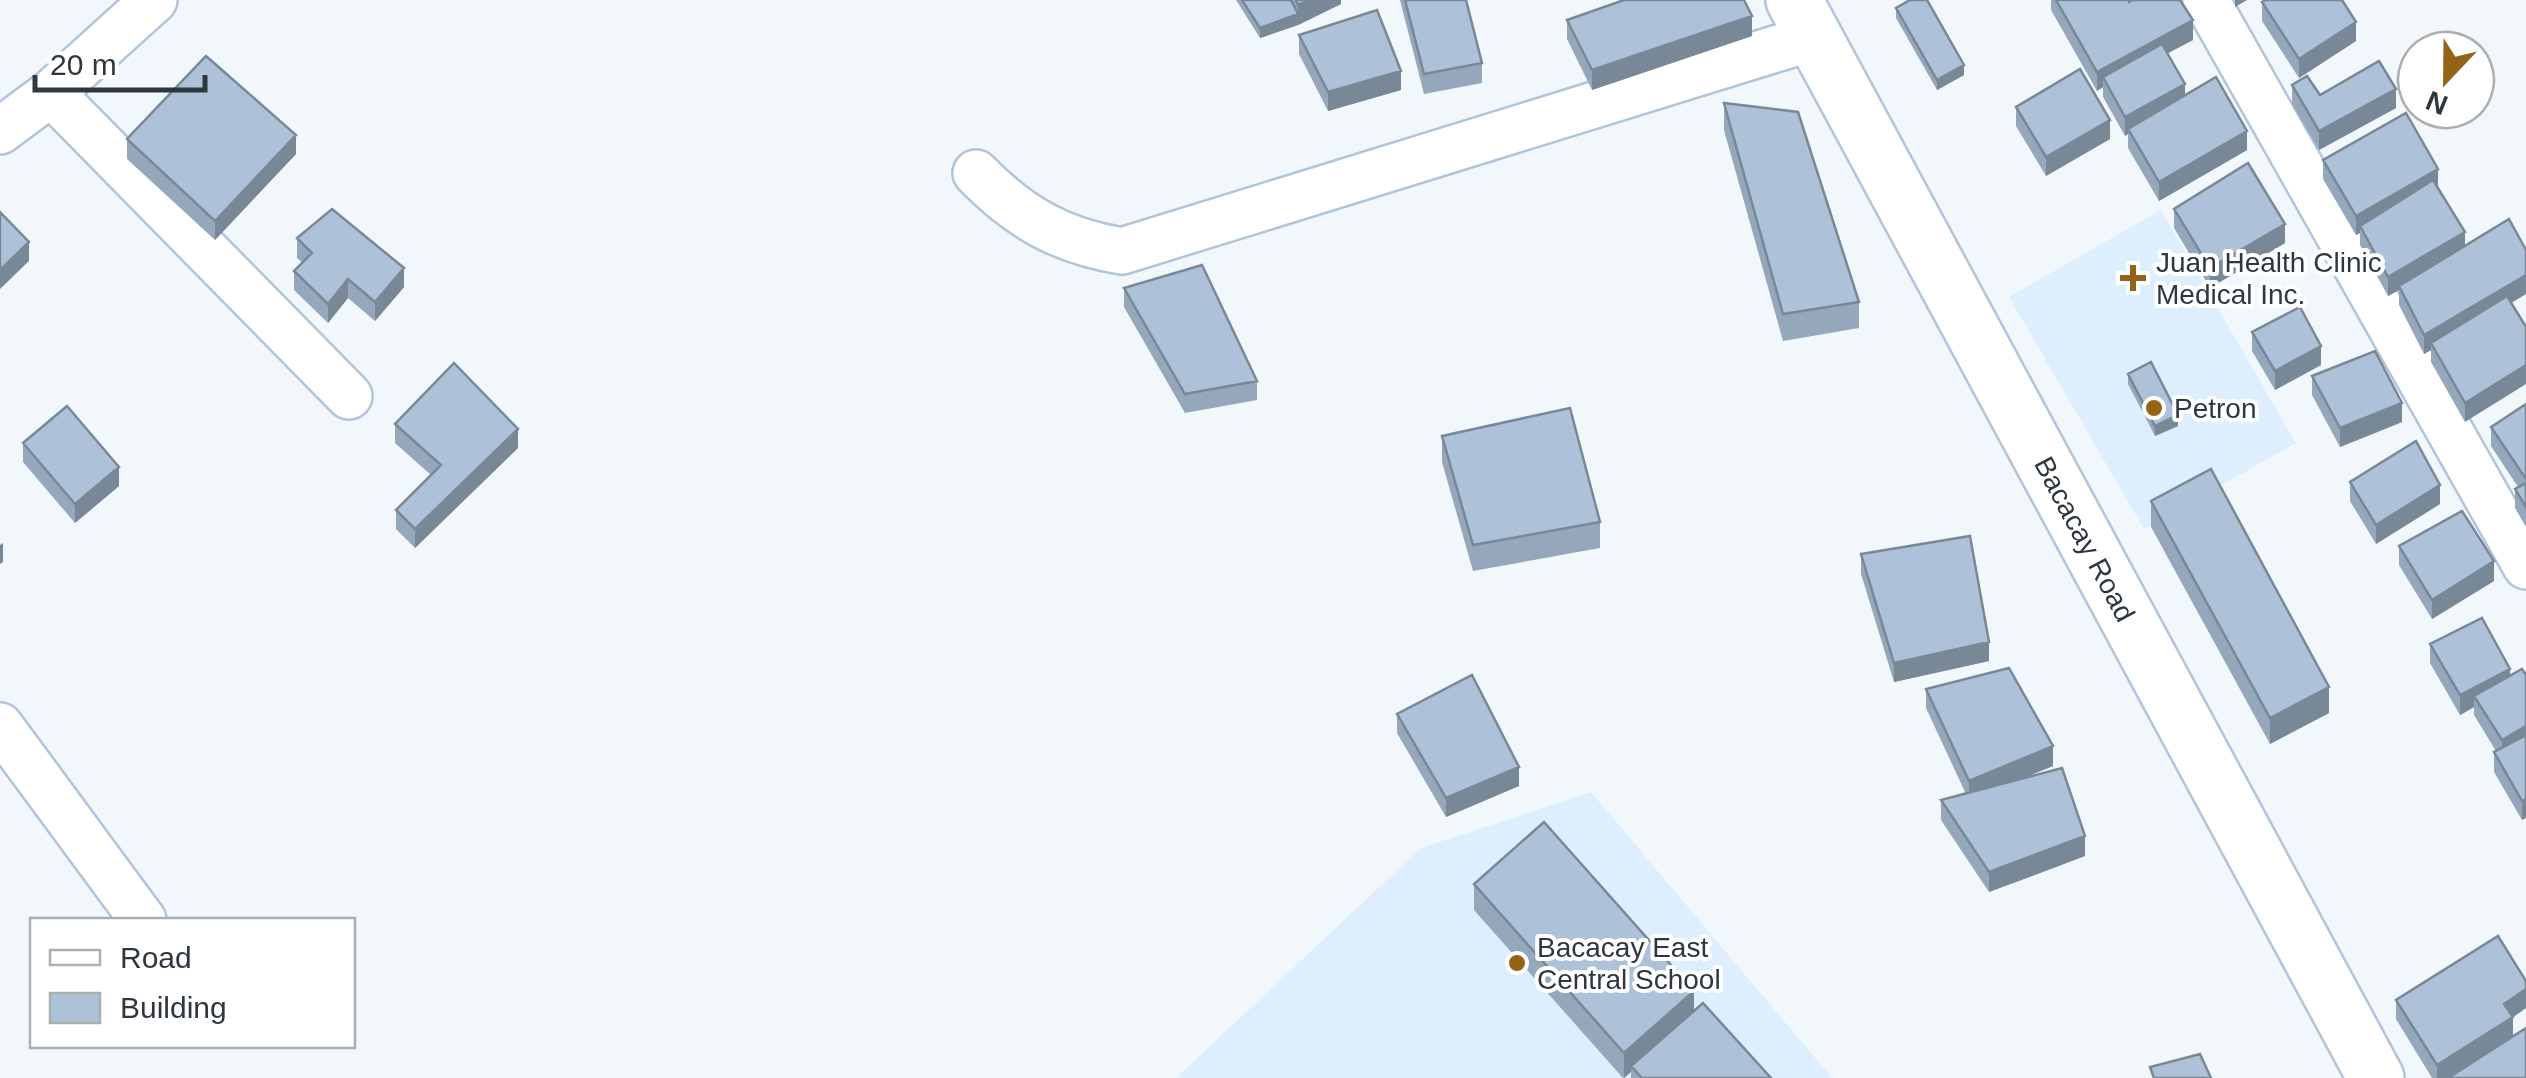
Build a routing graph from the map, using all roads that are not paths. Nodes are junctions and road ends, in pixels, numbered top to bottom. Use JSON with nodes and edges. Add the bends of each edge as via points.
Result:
{"nodes":[{"id":1,"x":154,"y":0,"type":"edge"},
{"id":2,"x":2206,"y":0,"type":"edge"},
{"id":3,"x":1804,"y":19,"type":"edge"},
{"id":4,"x":51,"y":94,"type":"junction"},
{"id":5,"x":0,"y":131,"type":"edge"},
{"id":6,"x":976,"y":172,"type":"dead end"},
{"id":7,"x":349,"y":396,"type":"dead end"},
{"id":8,"x":2526,"y":566,"type":"edge"},
{"id":9,"x":0,"y":726,"type":"edge"},
{"id":10,"x":142,"y":918,"type":"edge"},
{"id":11,"x":2376,"y":1078,"type":"edge"}],
"edges":[{"from":1,"to":4,"type":"street"},
{"from":2,"to":8,"type":"street"},
{"from":3,"to":6,"type":"street","via":[[1122,251],[1082,245],[1011,209]]},
{"from":3,"to":11,"type":"main road","name":"Bacacay Road"},
{"from":4,"to":5,"type":"street"},
{"from":4,"to":7,"type":"street"},
{"from":9,"to":10,"type":"street"}]}
